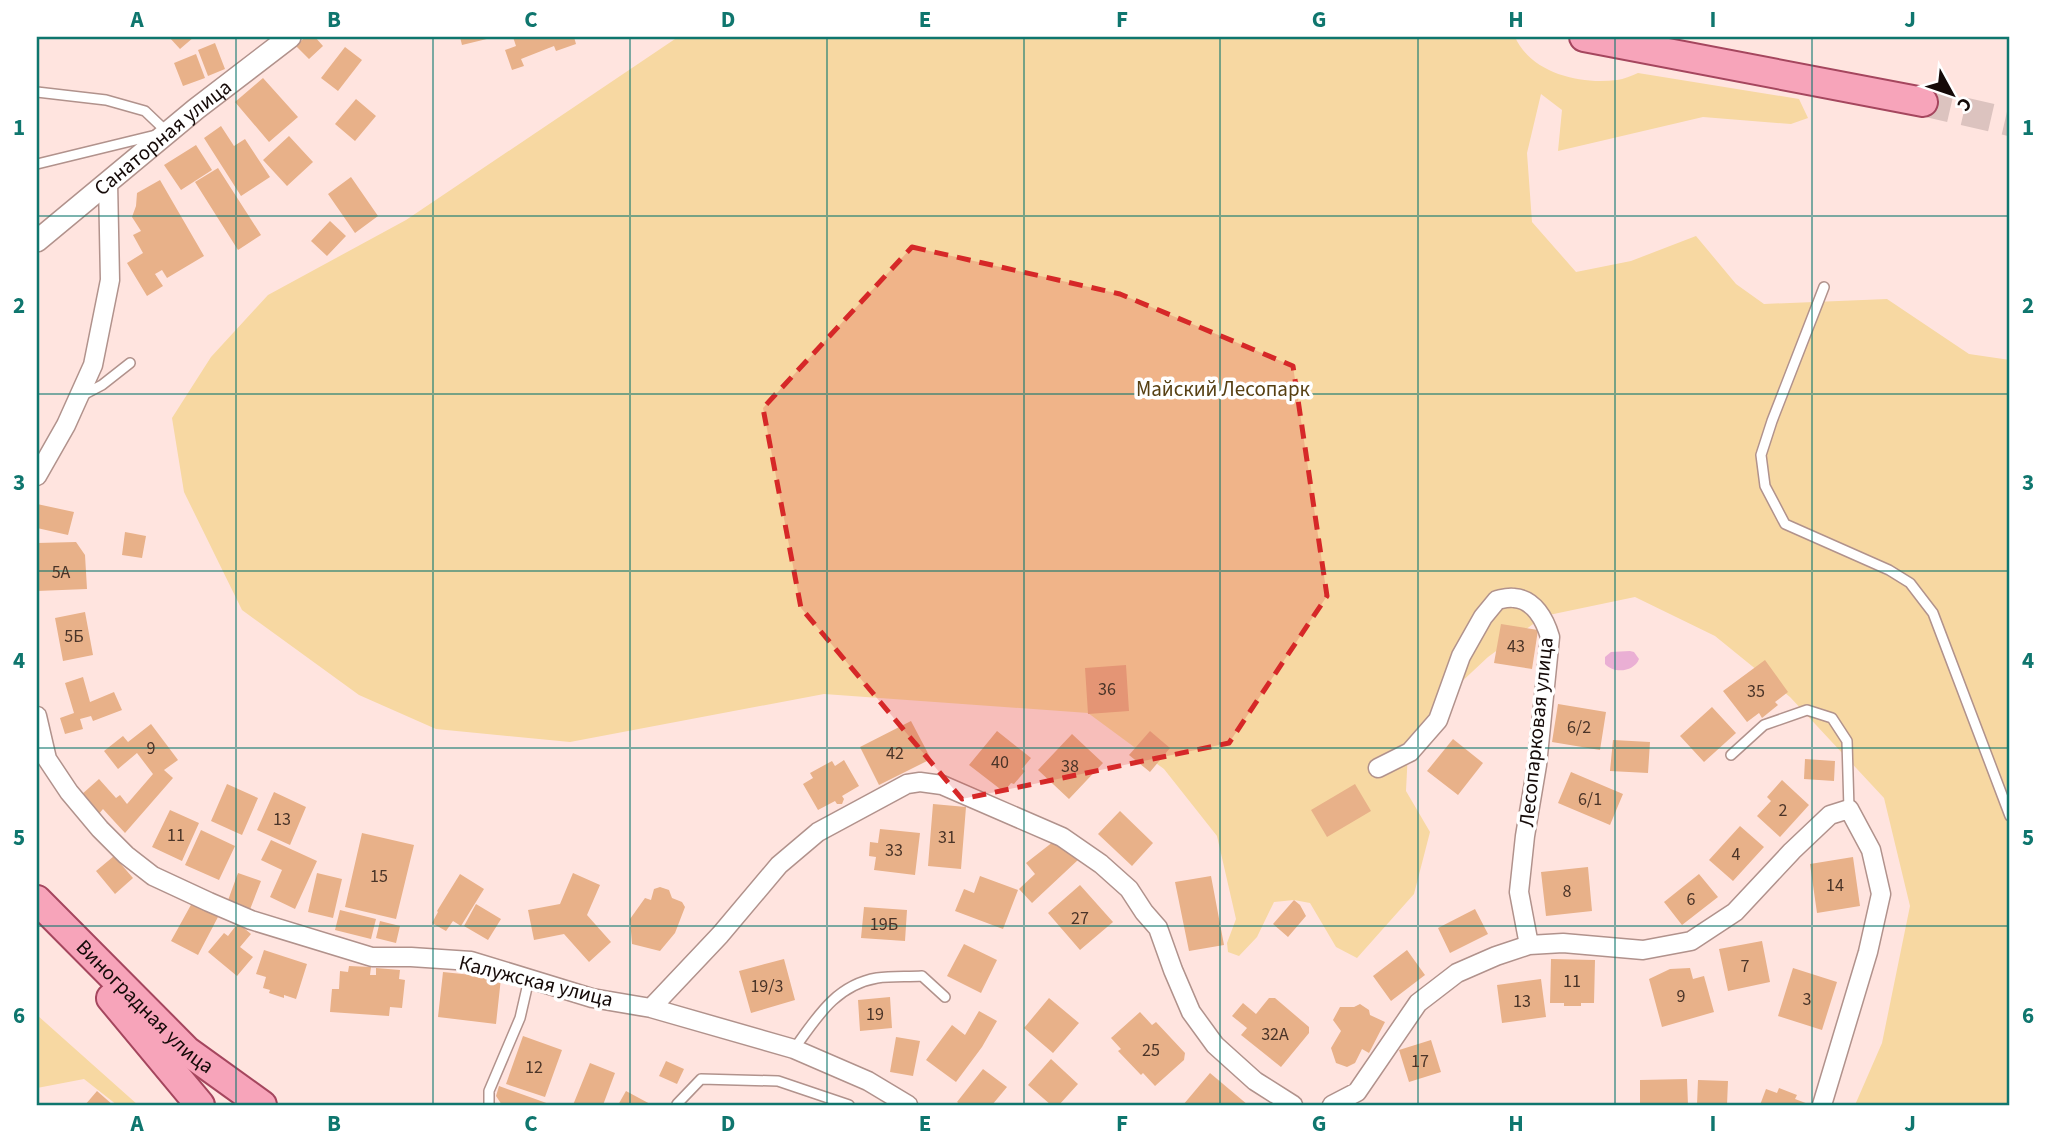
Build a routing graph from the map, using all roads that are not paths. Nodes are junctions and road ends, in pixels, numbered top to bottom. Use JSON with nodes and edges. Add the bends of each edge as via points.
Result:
{"nodes":[{"id":1,"x":290,"y":37,"type":"edge"},
{"id":2,"x":1584,"y":37,"type":"edge"},
{"id":3,"x":37,"y":92,"type":"edge"},
{"id":4,"x":1923,"y":102,"type":"tunnel mouth"},
{"id":5,"x":167,"y":132,"type":"junction"},
{"id":6,"x":37,"y":164,"type":"edge"},
{"id":7,"x":108,"y":182,"type":"junction"},
{"id":8,"x":37,"y":241,"type":"edge"},
{"id":9,"x":1824,"y":287,"type":"dead end"},
{"id":10,"x":130,"y":363,"type":"dead end"},
{"id":11,"x":78,"y":398,"type":"junction"},
{"id":12,"x":37,"y":476,"type":"edge"},
{"id":13,"x":37,"y":716,"type":"edge"},
{"id":14,"x":1731,"y":755,"type":"dead end"},
{"id":15,"x":1378,"y":768,"type":"dead end"},
{"id":16,"x":1849,"y":809,"type":"junction"},
{"id":17,"x":2010,"y":816,"type":"edge"},
{"id":18,"x":37,"y":900,"type":"edge"},
{"id":19,"x":37,"y":906,"type":"edge"},
{"id":20,"x":1529,"y":945,"type":"junction"},
{"id":21,"x":529,"y":979,"type":"junction"},
{"id":22,"x":946,"y":997,"type":"dead end"},
{"id":23,"x":650,"y":1009,"type":"junction"},
{"id":24,"x":794,"y":1049,"type":"junction"},
{"id":25,"x":187,"y":1051,"type":"junction"},
{"id":26,"x":677,"y":1104,"type":"edge"},
{"id":27,"x":200,"y":1105,"type":"edge"},
{"id":28,"x":243,"y":1105,"type":"edge"},
{"id":29,"x":262,"y":1105,"type":"edge"},
{"id":30,"x":488,"y":1105,"type":"edge"},
{"id":31,"x":849,"y":1105,"type":"edge"},
{"id":32,"x":908,"y":1105,"type":"edge"},
{"id":33,"x":1293,"y":1105,"type":"edge"},
{"id":34,"x":1332,"y":1105,"type":"edge"},
{"id":35,"x":1822,"y":1105,"type":"edge"}],
"edges":[{"from":1,"to":5,"type":"street","name":"Санаторная улица"},
{"from":2,"to":4,"type":"main road"},
{"from":3,"to":5,"type":"lane","via":[[106,100],[145,111]]},
{"from":5,"to":6,"type":"lane"},
{"from":5,"to":7,"type":"street","name":"Санаторная улица"},
{"from":7,"to":8,"type":"street","name":"Санаторная улица"},
{"from":7,"to":11,"type":"street","via":[[110,280],[93,365]]},
{"from":9,"to":17,"type":"lane","via":[[1761,455],[1765,486],[1785,524],[1889,570],[1910,583],[1933,613]]},
{"from":10,"to":11,"type":"lane"},
{"from":11,"to":12,"type":"street"},
{"from":13,"to":21,"type":"street","name":"Калужская улица","via":[[47,759],[69,792],[100,829],[153,876],[251,919],[372,957],[471,961]]},
{"from":14,"to":16,"type":"lane","via":[[1763,725],[1807,710],[1832,718],[1847,741]]},
{"from":15,"to":20,"type":"street","name":"Лесопарковая улица","via":[[1410,752],[1438,720],[1461,656],[1497,600],[1515,597],[1534,606],[1550,637],[1519,892]]},
{"from":16,"to":20,"type":"street","via":[[1830,815],[1735,912],[1691,941],[1643,950]]},
{"from":16,"to":35,"type":"street","via":[[1871,850],[1881,894]]},
{"from":18,"to":25,"type":"main road","name":"Виноградная улица"},
{"from":19,"to":27,"type":"main road"},
{"from":20,"to":34,"type":"street","via":[[1457,973],[1418,1003],[1357,1092]]},
{"from":21,"to":23,"type":"street","name":"Калужская улица"},
{"from":21,"to":30,"type":"lane","via":[[520,1018],[489,1091]]},
{"from":22,"to":24,"type":"lane","via":[[922,976],[876,978],[844,990]]},
{"from":23,"to":24,"type":"street","name":"Калужская улица"},
{"from":23,"to":33,"type":"street","via":[[779,865],[818,832],[907,784],[942,785],[1062,837],[1129,889],[1158,928],[1191,1012],[1215,1045],[1255,1081]]},
{"from":24,"to":32,"type":"street","name":"Калужская улица","via":[[868,1081]]},
{"from":25,"to":28,"type":"main road"},
{"from":25,"to":29,"type":"main road","name":"Виноградная улица"},
{"from":26,"to":31,"type":"lane","via":[[701,1079],[778,1081]]}]}
